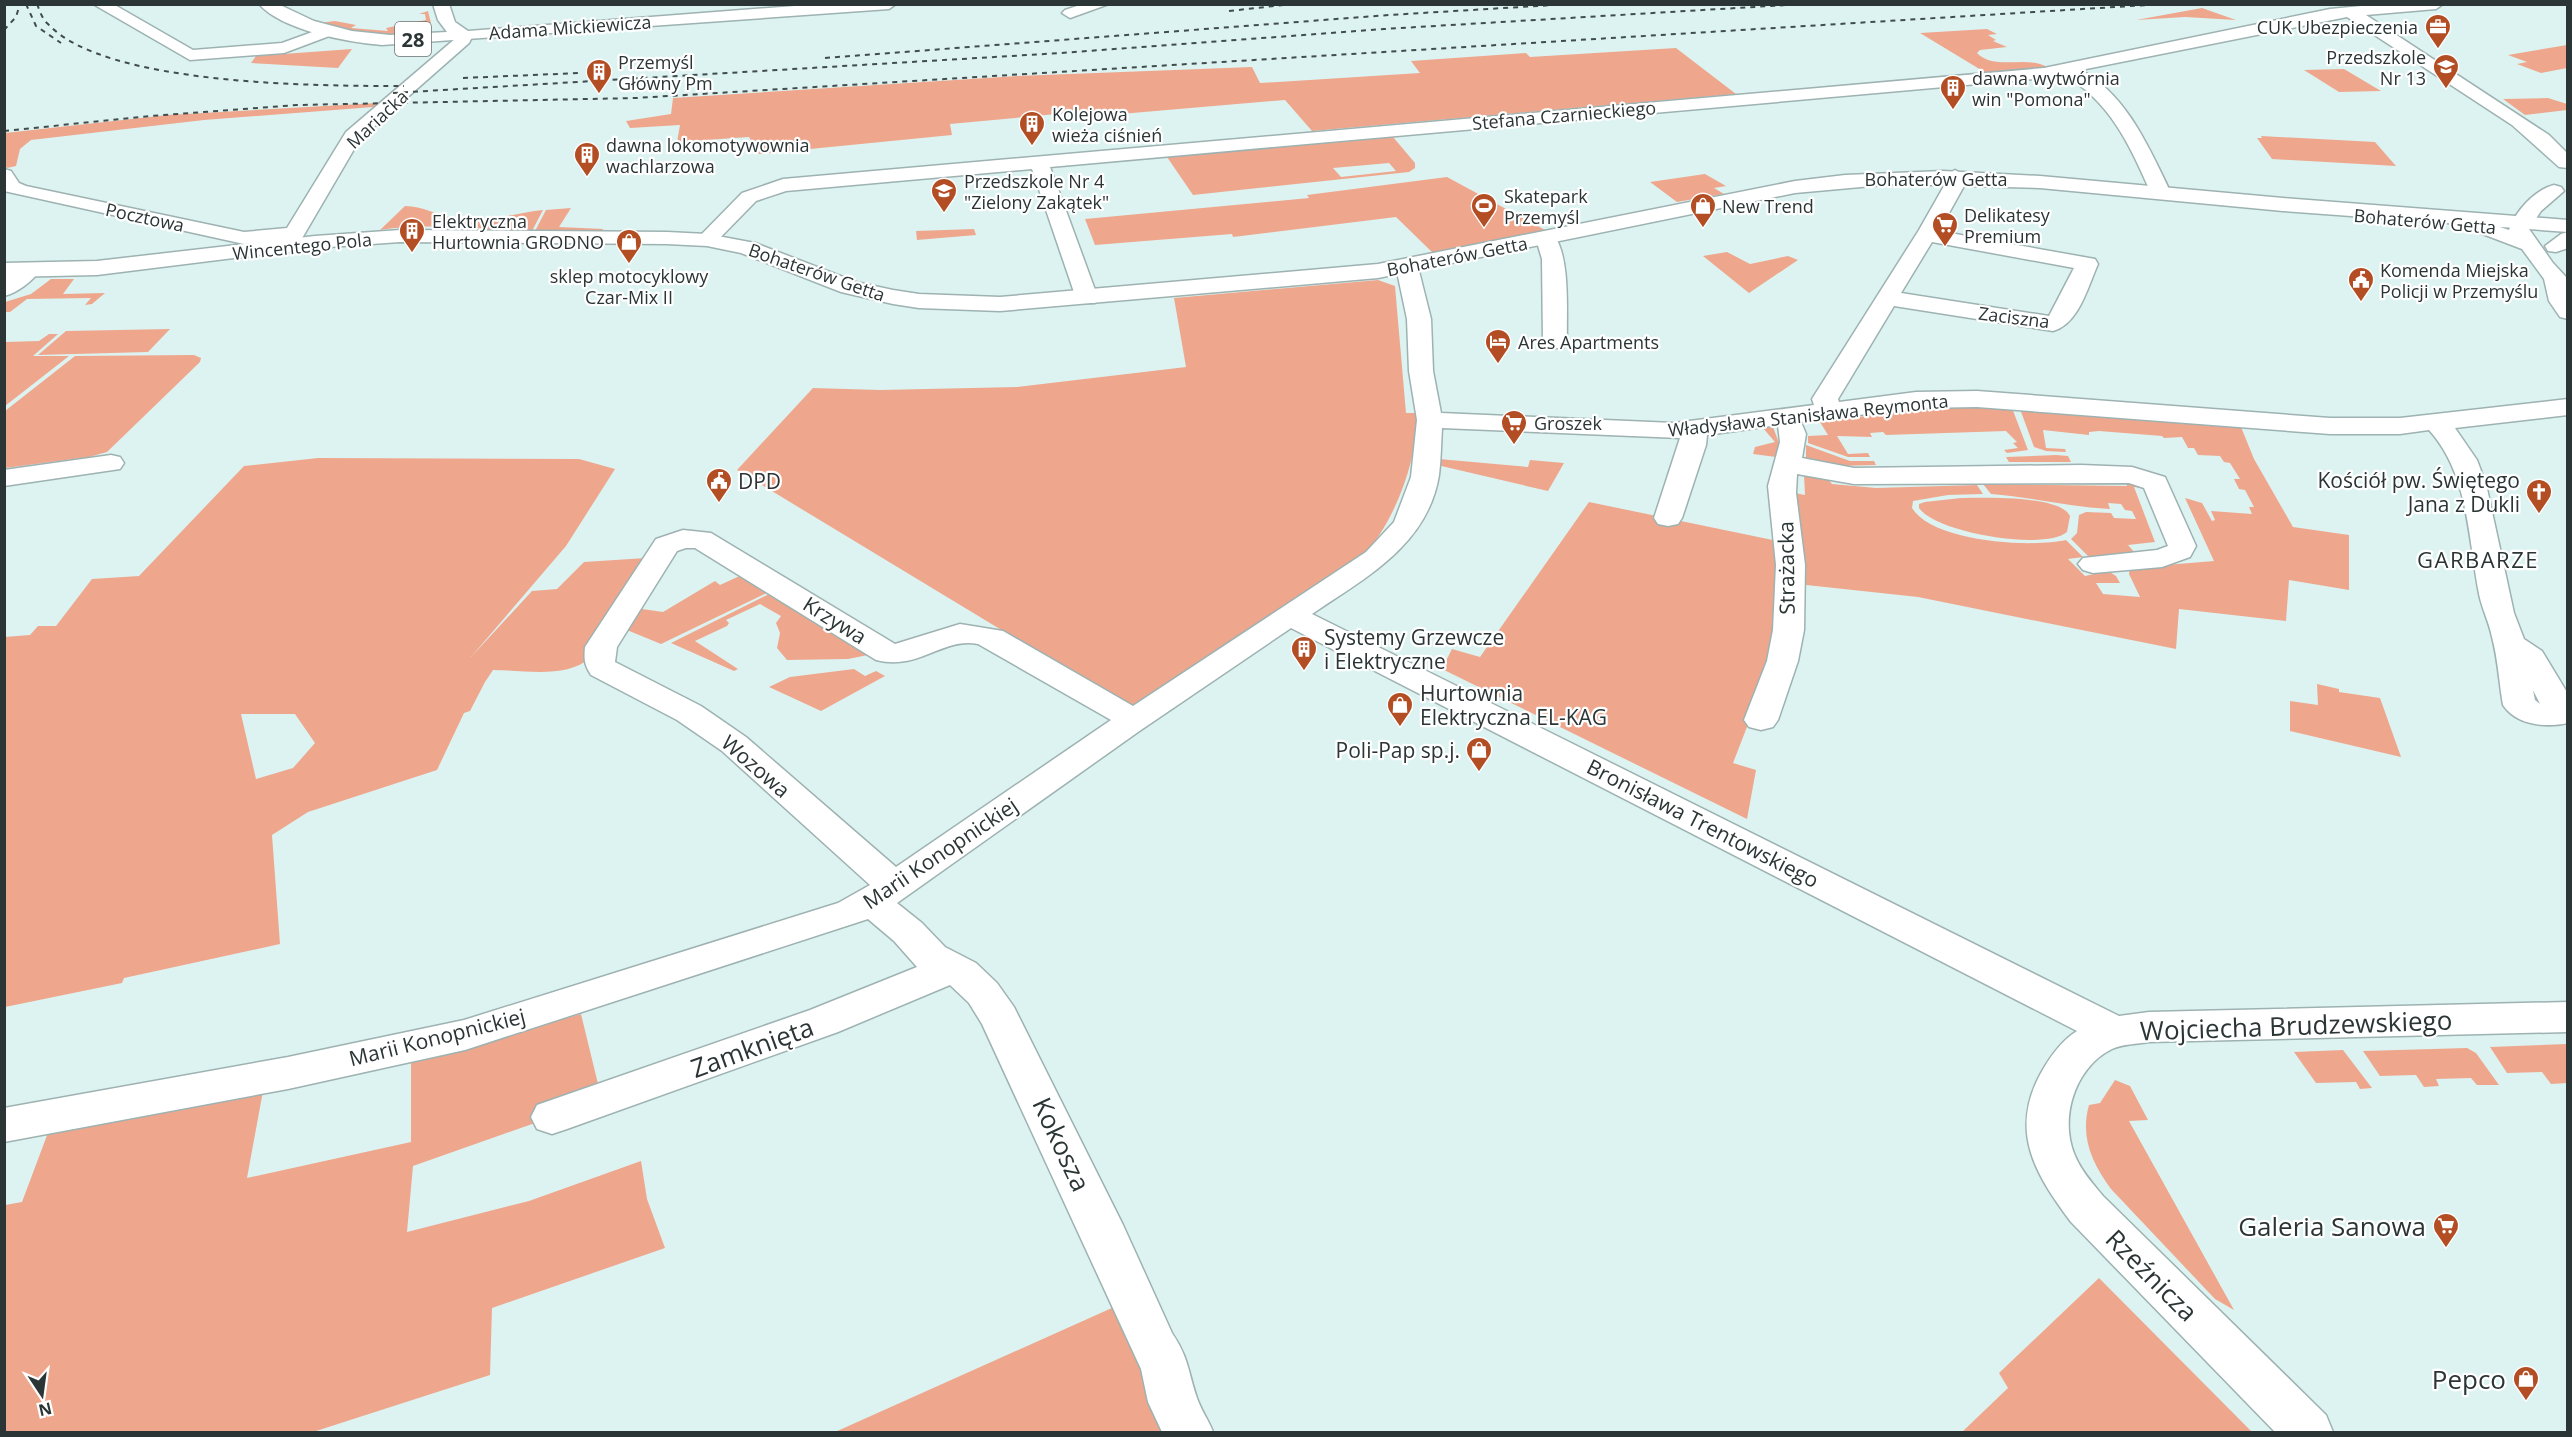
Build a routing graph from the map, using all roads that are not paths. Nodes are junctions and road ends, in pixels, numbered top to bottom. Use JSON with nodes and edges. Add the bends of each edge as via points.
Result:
{"nodes":[{"id":1,"x":100,"y":4,"type":"edge"},
{"id":2,"x":266,"y":4,"type":"edge"},
{"id":3,"x":889,"y":4,"type":"edge"},
{"id":4,"x":1102,"y":4,"type":"edge"},
{"id":5,"x":2436,"y":4,"type":"edge"},
{"id":6,"x":443,"y":12,"type":"edge"},
{"id":7,"x":2350,"y":12,"type":"junction"},
{"id":8,"x":1070,"y":13,"type":"dead end"},
{"id":9,"x":326,"y":33,"type":"junction"},
{"id":10,"x":465,"y":35,"type":"junction"},
{"id":11,"x":360,"y":38,"type":"junction"},
{"id":12,"x":2067,"y":70,"type":"junction"},
{"id":13,"x":2567,"y":157,"type":"edge"},
{"id":14,"x":1039,"y":162,"type":"junction"},
{"id":15,"x":4,"y":175,"type":"edge"},
{"id":16,"x":1955,"y":176,"type":"junction"},
{"id":17,"x":2161,"y":193,"type":"junction"},
{"id":18,"x":2561,"y":196,"type":"edge"},
{"id":19,"x":2211,"y":198,"type":"junction"},
{"id":20,"x":2523,"y":232,"type":"junction"},
{"id":21,"x":2558,"y":233,"type":"edge"},
{"id":22,"x":1926,"y":235,"type":"junction"},
{"id":23,"x":1547,"y":239,"type":"junction"},
{"id":24,"x":290,"y":240,"type":"junction"},
{"id":25,"x":707,"y":240,"type":"junction"},
{"id":26,"x":1407,"y":267,"type":"junction"},
{"id":27,"x":4,"y":270,"type":"edge"},
{"id":28,"x":29,"y":270,"type":"junction"},
{"id":29,"x":2555,"y":277,"type":"junction"},
{"id":30,"x":4,"y":289,"type":"edge"},
{"id":31,"x":1087,"y":298,"type":"junction"},
{"id":32,"x":1887,"y":298,"type":"junction"},
{"id":33,"x":2568,"y":312,"type":"edge"},
{"id":34,"x":1555,"y":343,"type":"dead end"},
{"id":35,"x":2568,"y":407,"type":"edge"},
{"id":36,"x":1832,"y":410,"type":"junction"},
{"id":37,"x":1785,"y":417,"type":"junction"},
{"id":38,"x":1430,"y":420,"type":"junction"},
{"id":39,"x":2436,"y":423,"type":"junction"},
{"id":40,"x":1694,"y":438,"type":"junction"},
{"id":41,"x":111,"y":463,"type":"dead end"},
{"id":42,"x":1788,"y":464,"type":"junction"},
{"id":43,"x":4,"y":478,"type":"edge"},
{"id":44,"x":1668,"y":518,"type":"dead end"},
{"id":45,"x":2093,"y":564,"type":"dead end"},
{"id":46,"x":1291,"y":616,"type":"junction"},
{"id":47,"x":2509,"y":643,"type":"dead end"},
{"id":48,"x":602,"y":668,"type":"joint"},
{"id":49,"x":1134,"y":720,"type":"junction"},
{"id":50,"x":1761,"y":720,"type":"dead end"},
{"id":51,"x":883,"y":895,"type":"junction"},
{"id":52,"x":946,"y":966,"type":"junction"},
{"id":53,"x":2568,"y":1017,"type":"edge"},
{"id":54,"x":2114,"y":1032,"type":"junction"},
{"id":55,"x":2052,"y":1092,"type":"joint"},
{"id":56,"x":552,"y":1117,"type":"dead end"},
{"id":57,"x":4,"y":1125,"type":"edge"},
{"id":58,"x":1188,"y":1432,"type":"edge"},
{"id":59,"x":2308,"y":1432,"type":"edge"}],
"edges":[{"from":1,"to":9,"type":"street","via":[[190,55],[278,49]]},
{"from":2,"to":9,"type":"street","number":"28","via":[[300,24]]},
{"from":3,"to":10,"type":"street","name":"Adama Mickiewicza","number":"28"},
{"from":4,"to":8,"type":"street"},
{"from":5,"to":7,"type":"street","name":"Stefana Czarnieckiego"},
{"from":6,"to":10,"type":"street","via":[[456,33]]},
{"from":6,"to":11,"type":"street","number":"28","via":[[436,28]]},
{"from":7,"to":12,"type":"street","name":"Stefana Czarnieckiego"},
{"from":7,"to":13,"type":"street"},
{"from":9,"to":11,"type":"street","number":"28"},
{"from":10,"to":11,"type":"street","name":"Adama Mickiewicza","number":"28"},
{"from":10,"to":24,"type":"street","name":"Mariacka","via":[[433,68],[353,136]]},
{"from":12,"to":14,"type":"street","name":"Stefana Czarnieckiego"},
{"from":12,"to":17,"type":"street","via":[[2085,79],[2123,117]]},
{"from":13,"to":18,"type":"street"},
{"from":14,"to":25,"type":"street","name":"Stefana Czarnieckiego","via":[[780,186],[749,196]]},
{"from":14,"to":31,"type":"street"},
{"from":15,"to":24,"type":"street","name":"Pocztowa","via":[[11,187],[20,190],[244,238]]},
{"from":16,"to":17,"type":"street","name":"Bohaterów Getta"},
{"from":16,"to":22,"type":"street","via":[[1954,186]]},
{"from":16,"to":23,"type":"street","name":"Bohaterów Getta","via":[[1818,183]]},
{"from":17,"to":19,"type":"street","name":"Bohaterów Getta"},
{"from":18,"to":20,"type":"street","via":[[2533,207]]},
{"from":18,"to":21,"type":"street","via":[[2555,211]]},
{"from":19,"to":20,"type":"street","name":"Bohaterów Getta"},
{"from":19,"to":20,"type":"street","name":"Bohaterów Getta"},
{"from":20,"to":21,"type":"street","name":"Bohaterów Getta"},
{"from":20,"to":29,"type":"street"},
{"from":21,"to":29,"type":"street","via":[[2564,270]]},
{"from":22,"to":32,"type":"street"},
{"from":22,"to":32,"type":"street","name":"Zaciszna","via":[[2087,264],[2061,319],[2053,324]]},
{"from":23,"to":26,"type":"street","name":"Bohaterów Getta"},
{"from":23,"to":34,"type":"street","via":[[1553,259]]},
{"from":24,"to":25,"type":"street","name":"Wincentego Pola","via":[[400,236]]},
{"from":24,"to":28,"type":"street","name":"Wincentego Pola","via":[[138,265]]},
{"from":25,"to":31,"type":"street","name":"Bohaterów Getta","via":[[747,248],[849,287],[902,299],[1000,304]]},
{"from":26,"to":31,"type":"street","name":"Bohaterów Getta"},
{"from":26,"to":38,"type":"street","name":"Marii Konopnickiej","via":[[1419,319],[1421,371]]},
{"from":27,"to":28,"type":"street","name":"Wincentego Pola"},
{"from":28,"to":30,"type":"street"},
{"from":29,"to":33,"type":"street","via":[[2560,301]]},
{"from":32,"to":36,"type":"street","via":[[1825,399]]},
{"from":35,"to":39,"type":"street","name":"Władysława Stanisława Reymonta"},
{"from":36,"to":37,"type":"street","name":"Władysława Stanisława Reymonta"},
{"from":36,"to":39,"type":"street","name":"Władysława Stanisława Reymonta","via":[[1916,400],[1977,399],[2330,426]]},
{"from":37,"to":40,"type":"street","name":"Władysława Stanisława Reymonta"},
{"from":37,"to":42,"type":"street","name":"Strażacka","via":[[1793,440]]},
{"from":38,"to":40,"type":"street","name":"Władysława Stanisława Reymonta"},
{"from":38,"to":46,"type":"street","name":"Marii Konopnickiej","via":[[1425,477],[1407,525],[1376,558]]},
{"from":39,"to":47,"type":"street","via":[[2470,477],[2498,611]]},
{"from":40,"to":44,"type":"street"},
{"from":41,"to":43,"type":"street"},
{"from":42,"to":45,"type":"street","via":[[1854,476],[2081,472],[2132,475],[2155,483],[2182,546],[2180,551],[2162,558]]},
{"from":42,"to":50,"type":"street","name":"Strażacka","via":[[1782,488],[1790,542],[1786,644]]},
{"from":46,"to":49,"type":"street","name":"Marii Konopnickiej"},
{"from":46,"to":54,"type":"street","name":"Bronisława Trentowskiego","via":[[2026,984]]},
{"from":48,"to":49,"type":"street","name":"Krzywa","via":[[601,647],[666,545],[683,539],[701,539],[887,653],[904,654],[954,634],[974,633],[992,638]]},
{"from":48,"to":51,"type":"street","name":"Wozowa","via":[[689,713],[734,744],[882,875]]},
{"from":49,"to":51,"type":"street","name":"Marii Konopnickiej"},
{"from":51,"to":52,"type":"street","name":"Kokosza","via":[[908,932],[931,957]]},
{"from":51,"to":57,"type":"street","name":"Marii Konopnickiej","via":[[851,912],[465,1035],[288,1073]]},
{"from":52,"to":56,"type":"street","name":"Zamknięta","via":[[936,975],[824,1021]]},
{"from":52,"to":58,"type":"street","name":"Kokosza","via":[[962,973],[983,993],[1022,1059],[1164,1362],[1173,1402]]},
{"from":53,"to":54,"type":"street","name":"Wojciecha Brudzewskiego","via":[[2149,1027]]},
{"from":54,"to":55,"type":"street","name":"Wojciecha Brudzewskiego","via":[[2088,1044],[2065,1069]]},
{"from":55,"to":59,"type":"street","name":"Rzeźnicza","via":[[2046,1118],[2049,1140],[2069,1186],[2087,1209]]}]}
